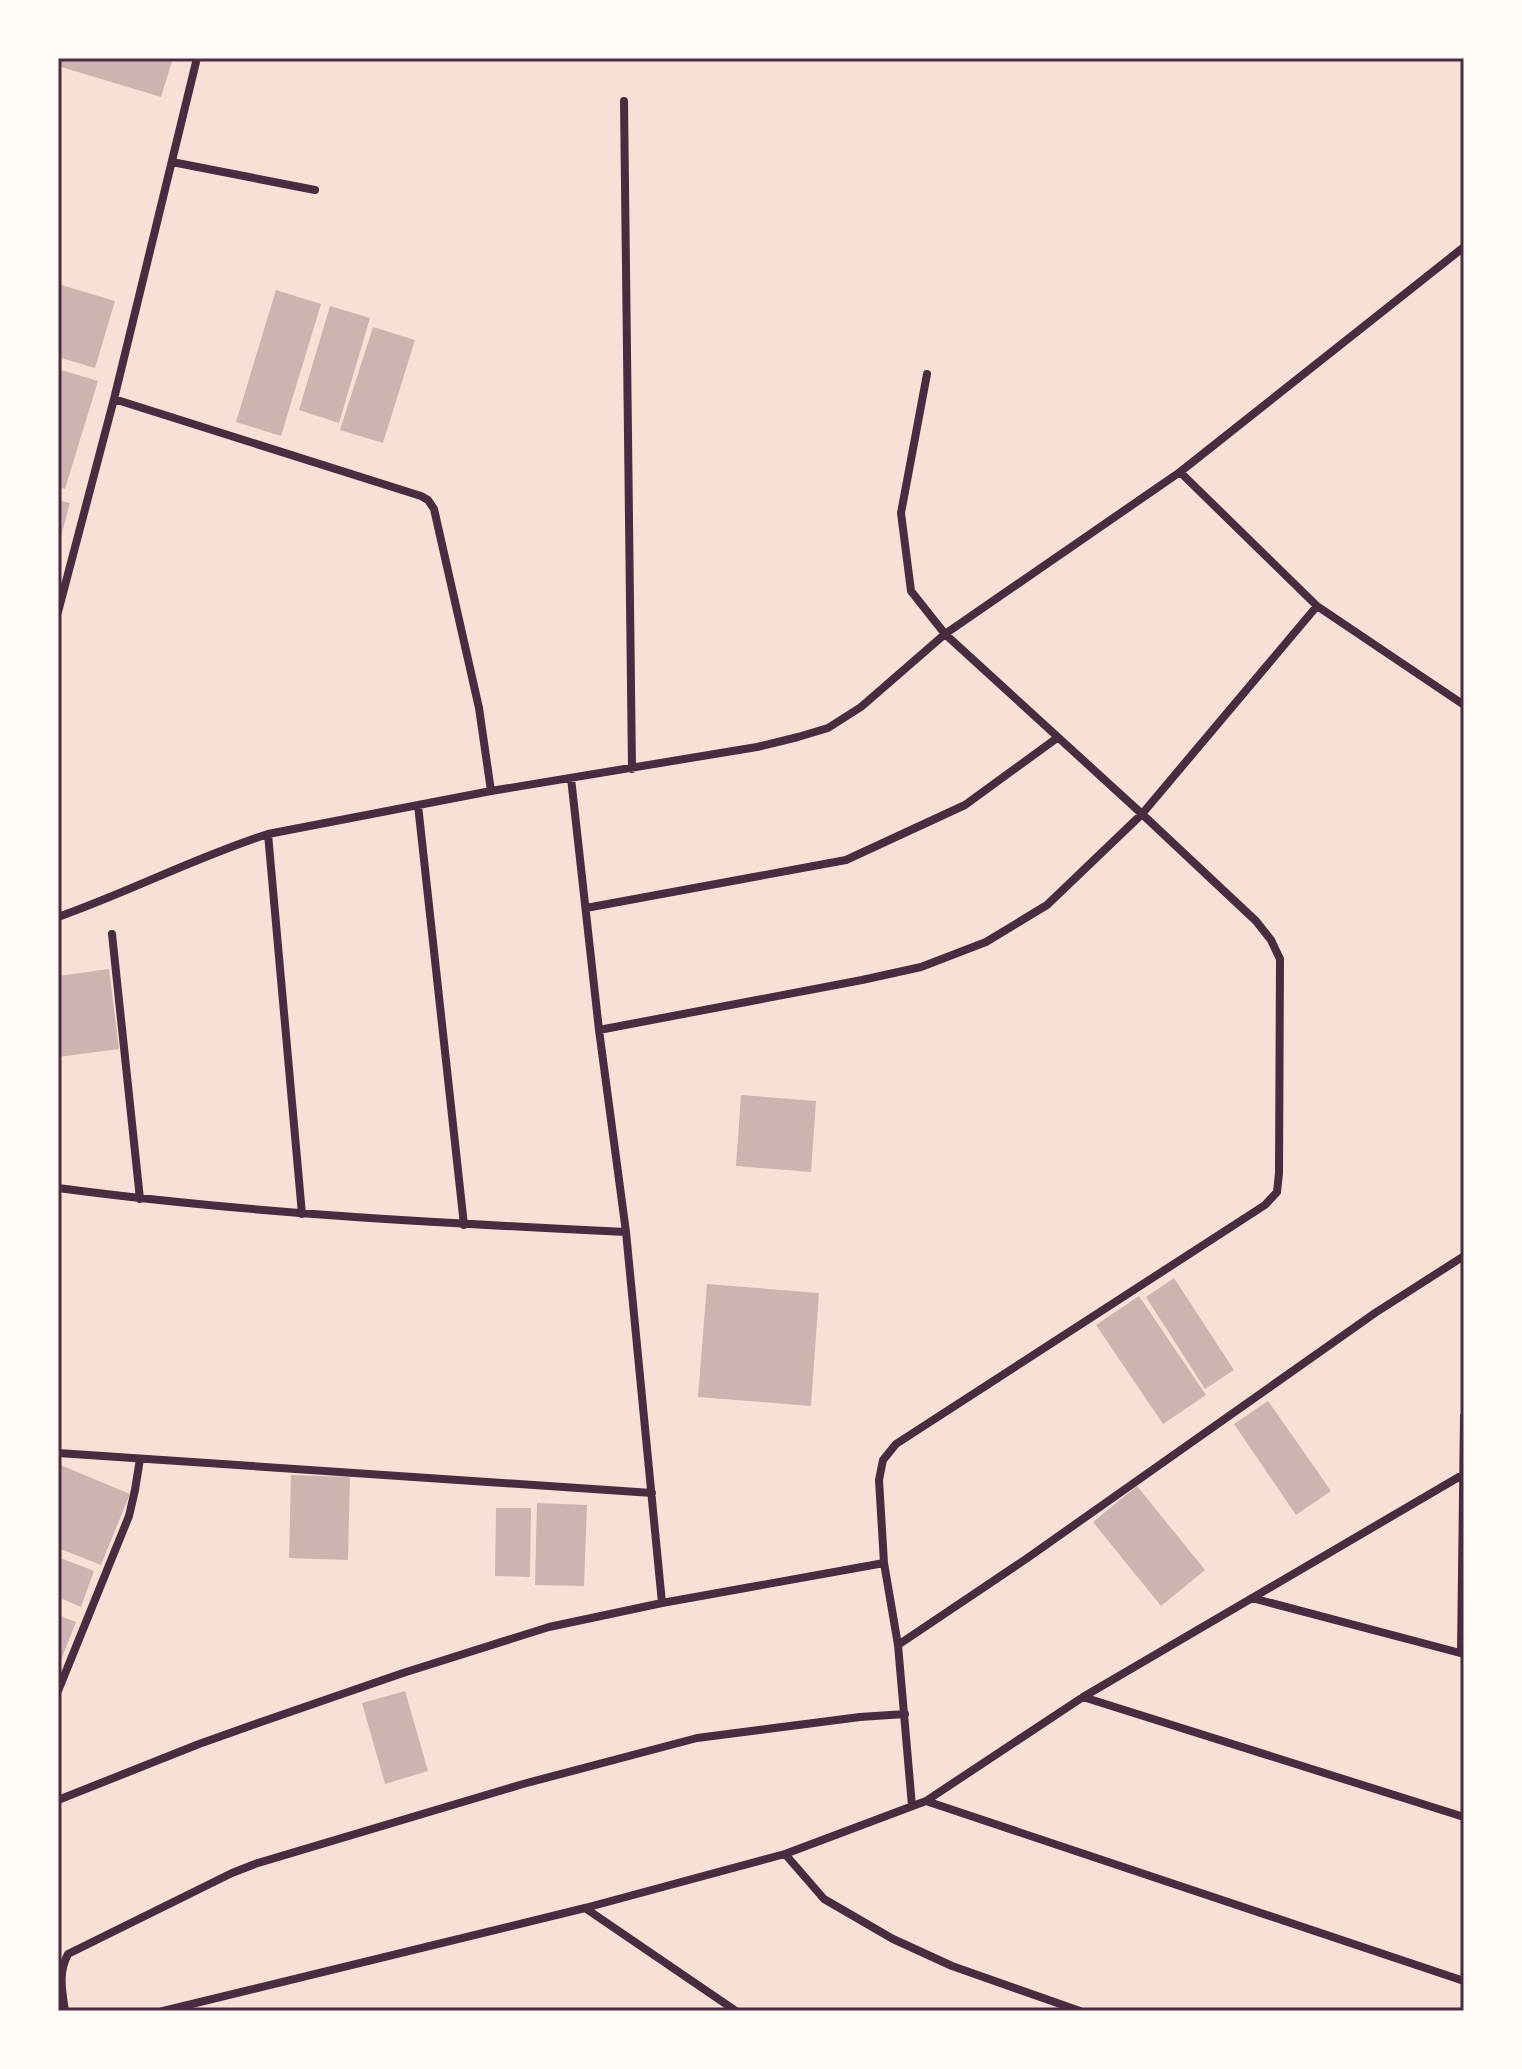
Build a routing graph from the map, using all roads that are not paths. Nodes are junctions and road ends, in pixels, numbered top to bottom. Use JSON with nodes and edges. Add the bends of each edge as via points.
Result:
{"nodes":[{"id":1,"x":197,"y":58,"type":"edge"},
{"id":2,"x":624,"y":101,"type":"dead end"},
{"id":3,"x":172,"y":162,"type":"junction"},
{"id":4,"x":315,"y":190,"type":"dead end"},
{"id":5,"x":1464,"y":247,"type":"edge"},
{"id":6,"x":927,"y":374,"type":"dead end"},
{"id":7,"x":114,"y":399,"type":"junction"},
{"id":8,"x":1180,"y":472,"type":"junction"},
{"id":9,"x":1317,"y":606,"type":"junction"},
{"id":10,"x":58,"y":612,"type":"edge"},
{"id":11,"x":945,"y":634,"type":"junction"},
{"id":12,"x":1464,"y":705,"type":"edge"},
{"id":13,"x":1057,"y":738,"type":"junction"},
{"id":14,"x":632,"y":769,"type":"junction"},
{"id":15,"x":571,"y":778,"type":"junction"},
{"id":16,"x":491,"y":791,"type":"junction"},
{"id":17,"x":418,"y":805,"type":"junction"},
{"id":18,"x":1142,"y":814,"type":"junction"},
{"id":19,"x":268,"y":834,"type":"junction"},
{"id":20,"x":586,"y":908,"type":"junction"},
{"id":21,"x":58,"y":917,"type":"edge"},
{"id":22,"x":112,"y":934,"type":"dead end"},
{"id":23,"x":599,"y":1030,"type":"junction"},
{"id":24,"x":58,"y":1188,"type":"edge"},
{"id":25,"x":140,"y":1199,"type":"junction"},
{"id":26,"x":302,"y":1214,"type":"junction"},
{"id":27,"x":464,"y":1225,"type":"junction"},
{"id":28,"x":626,"y":1232,"type":"junction"},
{"id":29,"x":1464,"y":1256,"type":"edge"},
{"id":30,"x":1464,"y":1416,"type":"edge"},
{"id":31,"x":58,"y":1453,"type":"edge"},
{"id":32,"x":140,"y":1459,"type":"junction"},
{"id":33,"x":1464,"y":1474,"type":"edge"},
{"id":34,"x":652,"y":1493,"type":"junction"},
{"id":35,"x":884,"y":1563,"type":"junction"},
{"id":36,"x":1252,"y":1598,"type":"junction"},
{"id":37,"x":662,"y":1603,"type":"junction"},
{"id":38,"x":898,"y":1645,"type":"junction"},
{"id":39,"x":1462,"y":1654,"type":"edge"},
{"id":40,"x":58,"y":1691,"type":"edge"},
{"id":41,"x":1083,"y":1697,"type":"junction"},
{"id":42,"x":905,"y":1714,"type":"junction"},
{"id":43,"x":58,"y":1800,"type":"edge"},
{"id":44,"x":926,"y":1801,"type":"junction"},
{"id":45,"x":912,"y":1806,"type":"junction"},
{"id":46,"x":1464,"y":1817,"type":"edge"},
{"id":47,"x":785,"y":1854,"type":"junction"},
{"id":48,"x":585,"y":1908,"type":"junction"},
{"id":49,"x":1464,"y":1981,"type":"edge"},
{"id":50,"x":65,"y":2011,"type":"edge"},
{"id":51,"x":163,"y":2011,"type":"edge"},
{"id":52,"x":736,"y":2011,"type":"edge"},
{"id":53,"x":1080,"y":2011,"type":"edge"}],
"edges":[{"from":1,"to":3,"type":"street"},
{"from":2,"to":14,"type":"street"},
{"from":3,"to":4,"type":"street"},
{"from":3,"to":7,"type":"street"},
{"from":5,"to":8,"type":"street"},
{"from":6,"to":11,"type":"street","via":[[901,513],[911,591]]},
{"from":7,"to":10,"type":"street"},
{"from":7,"to":16,"type":"street","via":[[428,500],[479,708]]},
{"from":8,"to":9,"type":"street"},
{"from":8,"to":11,"type":"street"},
{"from":9,"to":12,"type":"street"},
{"from":9,"to":18,"type":"street"},
{"from":11,"to":13,"type":"street"},
{"from":11,"to":14,"type":"street","via":[[861,707],[828,728],[757,747]]},
{"from":13,"to":18,"type":"street"},
{"from":13,"to":20,"type":"street","via":[[965,805],[846,860]]},
{"from":14,"to":15,"type":"street"},
{"from":15,"to":16,"type":"street"},
{"from":15,"to":20,"type":"street"},
{"from":16,"to":17,"type":"street"},
{"from":17,"to":19,"type":"street"},
{"from":17,"to":27,"type":"street"},
{"from":18,"to":23,"type":"street","via":[[1047,905],[986,942],[921,967]]},
{"from":18,"to":35,"type":"street","via":[[1256,921],[1280,959],[1277,1192],[1265,1205],[896,1444],[883,1460],[879,1480]]},
{"from":19,"to":21,"type":"street"},
{"from":19,"to":26,"type":"street"},
{"from":20,"to":23,"type":"street"},
{"from":22,"to":25,"type":"street"},
{"from":23,"to":28,"type":"street"},
{"from":24,"to":25,"type":"street"},
{"from":25,"to":26,"type":"street"},
{"from":26,"to":27,"type":"street"},
{"from":27,"to":28,"type":"street"},
{"from":28,"to":34,"type":"street"},
{"from":29,"to":38,"type":"street"},
{"from":30,"to":33,"type":"street"},
{"from":31,"to":32,"type":"street"},
{"from":32,"to":34,"type":"street"},
{"from":32,"to":40,"type":"street","via":[[129,1516]]},
{"from":33,"to":36,"type":"street"},
{"from":33,"to":39,"type":"street"},
{"from":34,"to":37,"type":"street"},
{"from":35,"to":37,"type":"street"},
{"from":35,"to":38,"type":"street"},
{"from":36,"to":39,"type":"street"},
{"from":36,"to":41,"type":"street"},
{"from":37,"to":43,"type":"street","via":[[549,1627],[403,1673]]},
{"from":38,"to":42,"type":"street"},
{"from":41,"to":44,"type":"street"},
{"from":41,"to":46,"type":"street"},
{"from":42,"to":45,"type":"street"},
{"from":42,"to":50,"type":"street","via":[[697,1738],[255,1864],[68,1954],[62,1966]]},
{"from":44,"to":45,"type":"street"},
{"from":44,"to":49,"type":"street"},
{"from":45,"to":47,"type":"street"},
{"from":47,"to":48,"type":"street"},
{"from":47,"to":53,"type":"street","via":[[824,1899],[893,1939]]},
{"from":48,"to":51,"type":"street"},
{"from":48,"to":52,"type":"street"}]}
